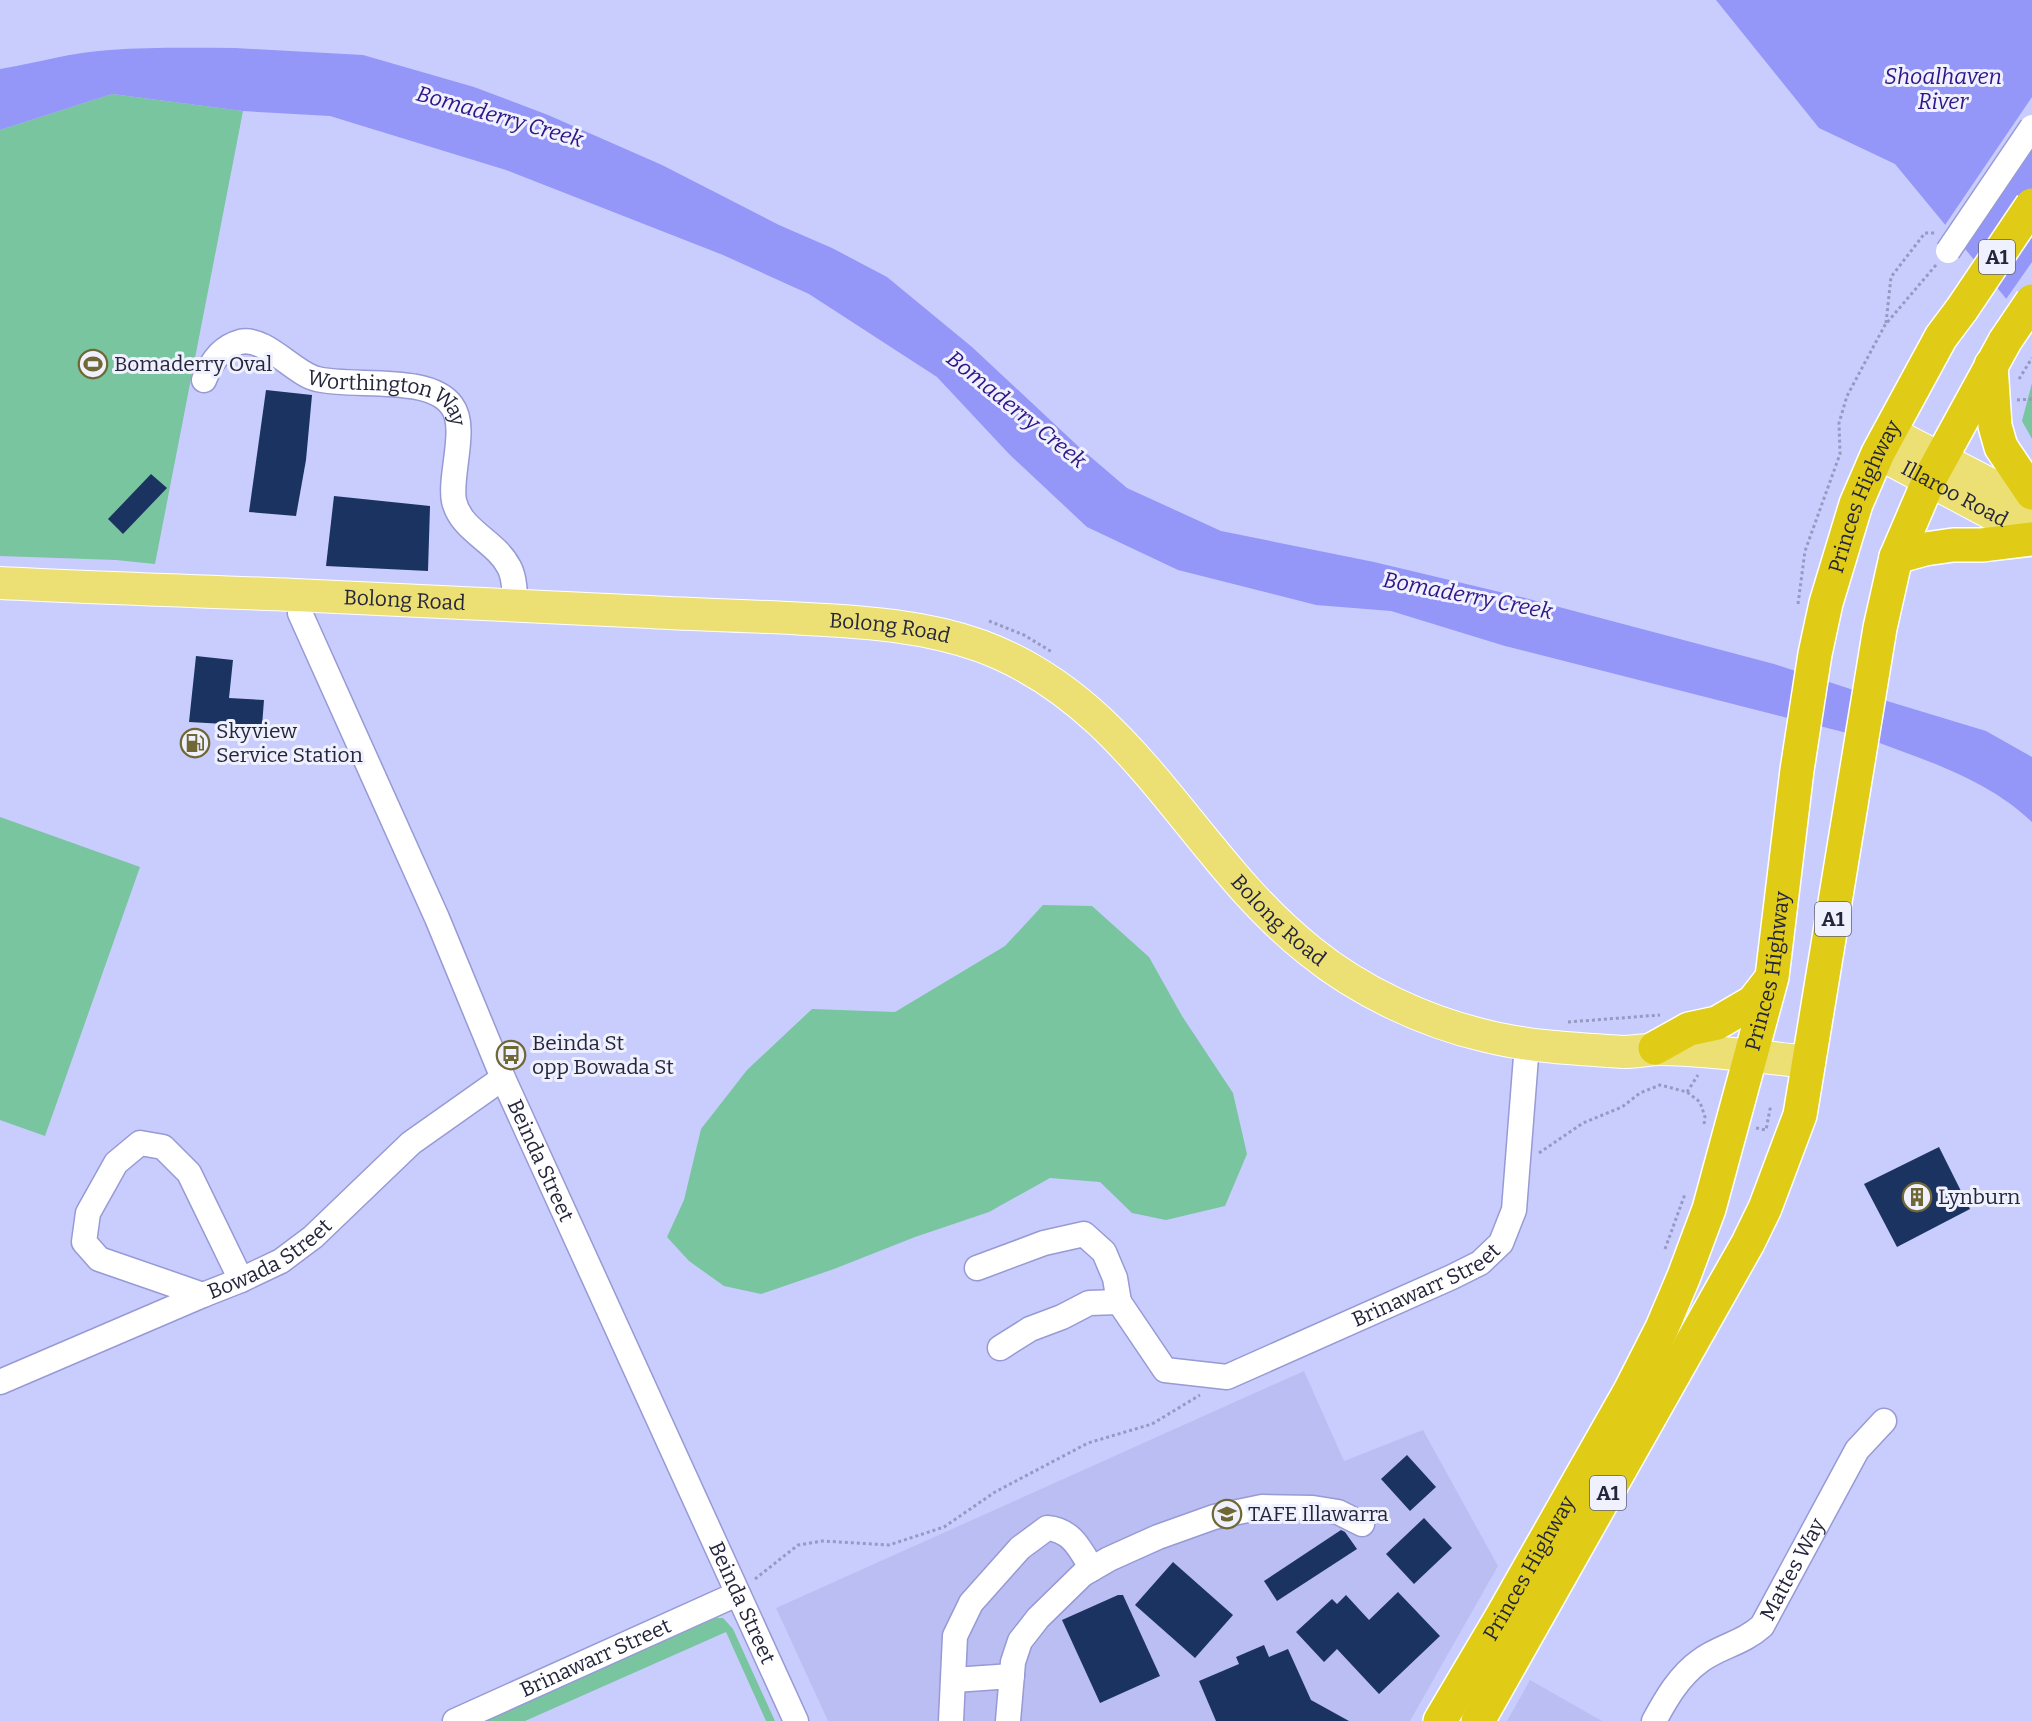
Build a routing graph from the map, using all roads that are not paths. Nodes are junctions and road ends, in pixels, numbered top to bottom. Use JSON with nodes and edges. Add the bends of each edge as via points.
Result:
{"nodes":[{"id":1,"x":2032,"y":127,"type":"edge"},
{"id":2,"x":2032,"y":205,"type":"edge"},
{"id":3,"x":1946,"y":245,"type":"road end"},
{"id":4,"x":2032,"y":301,"type":"edge"},
{"id":5,"x":2005,"y":361,"type":"junction"},
{"id":6,"x":204,"y":380,"type":"dead end"},
{"id":7,"x":1883,"y":443,"type":"junction"},
{"id":8,"x":1935,"y":469,"type":"junction"},
{"id":9,"x":2032,"y":493,"type":"edge"},
{"id":10,"x":2032,"y":506,"type":"edge"},
{"id":11,"x":2032,"y":537,"type":"edge"},
{"id":12,"x":1896,"y":558,"type":"junction"},
{"id":13,"x":0,"y":583,"type":"edge"},
{"id":14,"x":299,"y":595,"type":"junction"},
{"id":15,"x":515,"y":607,"type":"junction"},
{"id":16,"x":1772,"y":977,"type":"junction"},
{"id":17,"x":1527,"y":1044,"type":"junction"},
{"id":18,"x":1643,"y":1050,"type":"junction"},
{"id":19,"x":1748,"y":1065,"type":"junction"},
{"id":20,"x":1808,"y":1072,"type":"junction"},
{"id":21,"x":503,"y":1078,"type":"junction"},
{"id":22,"x":977,"y":1268,"type":"dead end"},
{"id":23,"x":241,"y":1280,"type":"junction"},
{"id":24,"x":202,"y":1295,"type":"junction"},
{"id":25,"x":1119,"y":1302,"type":"junction"},
{"id":26,"x":1000,"y":1348,"type":"dead end"},
{"id":27,"x":0,"y":1382,"type":"edge"},
{"id":28,"x":1884,"y":1421,"type":"dead end"},
{"id":29,"x":1362,"y":1524,"type":"dead end"},
{"id":30,"x":1092,"y":1569,"type":"junction"},
{"id":31,"x":737,"y":1594,"type":"junction"},
{"id":32,"x":1012,"y":1676,"type":"junction"},
{"id":33,"x":954,"y":1680,"type":"junction"},
{"id":34,"x":455,"y":1721,"type":"edge"},
{"id":35,"x":796,"y":1721,"type":"edge"},
{"id":36,"x":951,"y":1721,"type":"edge"},
{"id":37,"x":1008,"y":1721,"type":"edge"},
{"id":38,"x":1440,"y":1721,"type":"edge"},
{"id":39,"x":1478,"y":1721,"type":"edge"},
{"id":40,"x":1654,"y":1721,"type":"edge"}],
"edges":[{"from":1,"to":3,"type":"street","bridge":true},
{"from":2,"to":7,"type":"highway","name":"Princes Highway","number":"A1","bridge":true,"via":[[1941,338]]},
{"from":4,"to":5,"type":"highway","name":"Princes Highway","number":"A1","bridge":true},
{"from":5,"to":8,"type":"highway","name":"Princes Highway","number":"A1"},
{"from":5,"to":9,"type":"highway","via":[[1995,426],[2001,447]]},
{"from":6,"to":15,"type":"street","name":"Worthington Way","via":[[221,351],[242,342],[259,344],[314,379],[434,390],[453,406],[457,422],[454,501],[464,521],[509,567]]},
{"from":7,"to":8,"type":"main road","name":"Illaroo Road"},
{"from":7,"to":16,"type":"highway","name":"Princes Highway","number":"A1","via":[[1853,513],[1815,654]]},
{"from":8,"to":10,"type":"main road","name":"Illaroo Road"},
{"from":8,"to":11,"type":"main road","name":"Illaroo Road"},
{"from":8,"to":12,"type":"highway","name":"Princes Highway","number":"A1"},
{"from":11,"to":12,"type":"highway","via":[[1934,547]]},
{"from":12,"to":20,"type":"highway","name":"Princes Highway","number":"A1","via":[[1880,628]]},
{"from":13,"to":14,"type":"main road","name":"Bolong Road"},
{"from":14,"to":15,"type":"main road","name":"Bolong Road"},
{"from":14,"to":21,"type":"street","name":"Beinda Street","via":[[300,613],[437,918]]},
{"from":15,"to":17,"type":"main road","name":"Bolong Road","via":[[862,622],[932,631],[981,646],[1038,673],[1081,703],[1118,737],[1241,884],[1311,953],[1391,1002],[1446,1024]]},
{"from":16,"to":18,"type":"highway","via":[[1753,1002],[1716,1023],[1689,1029]]},
{"from":16,"to":19,"type":"highway","name":"Princes Highway","number":"A1"},
{"from":17,"to":18,"type":"main road","name":"Bolong Road"},
{"from":17,"to":25,"type":"street","name":"Brinawarr Street","via":[[1514,1210],[1501,1243],[1480,1263],[1227,1377],[1165,1370]]},
{"from":18,"to":19,"type":"main road","name":"Bolong Road"},
{"from":19,"to":20,"type":"main road","name":"Bolong Road"},
{"from":19,"to":38,"type":"highway","name":"Princes Highway","number":"A1","via":[[1714,1122],[1709,1209],[1662,1328],[1630,1391]]},
{"from":20,"to":39,"type":"highway","name":"Princes Highway","number":"A1","via":[[1800,1115],[1748,1243]]},
{"from":21,"to":23,"type":"street","name":"Bowada Street","via":[[411,1143],[314,1237],[281,1261]]},
{"from":21,"to":31,"type":"street","name":"Beinda Street"},
{"from":22,"to":25,"type":"street","via":[[1044,1243],[1084,1234],[1104,1252],[1115,1278]]},
{"from":23,"to":24,"type":"street","name":"Bowada Street"},
{"from":23,"to":24,"type":"street","via":[[189,1173],[163,1147],[140,1143],[116,1163],[93,1203],[84,1242],[99,1259]]},
{"from":24,"to":27,"type":"street","name":"Bowada Street"},
{"from":25,"to":26,"type":"street","via":[[1089,1303],[1030,1329]]},
{"from":28,"to":40,"type":"street","name":"Mattes Way","via":[[1857,1450],[1762,1626],[1749,1637],[1700,1661],[1684,1675]]},
{"from":29,"to":30,"type":"street","via":[[1338,1512],[1263,1507],[1202,1521]]},
{"from":30,"to":32,"type":"street","via":[[1038,1618],[1020,1641]]},
{"from":30,"to":33,"type":"street","via":[[1060,1529],[1047,1528],[1020,1548],[971,1603],[955,1636]]},
{"from":31,"to":34,"type":"street","name":"Brinawarr Street"},
{"from":31,"to":35,"type":"street","name":"Beinda Street"},
{"from":32,"to":33,"type":"street"},
{"from":32,"to":37,"type":"street"},
{"from":33,"to":36,"type":"street"}]}
